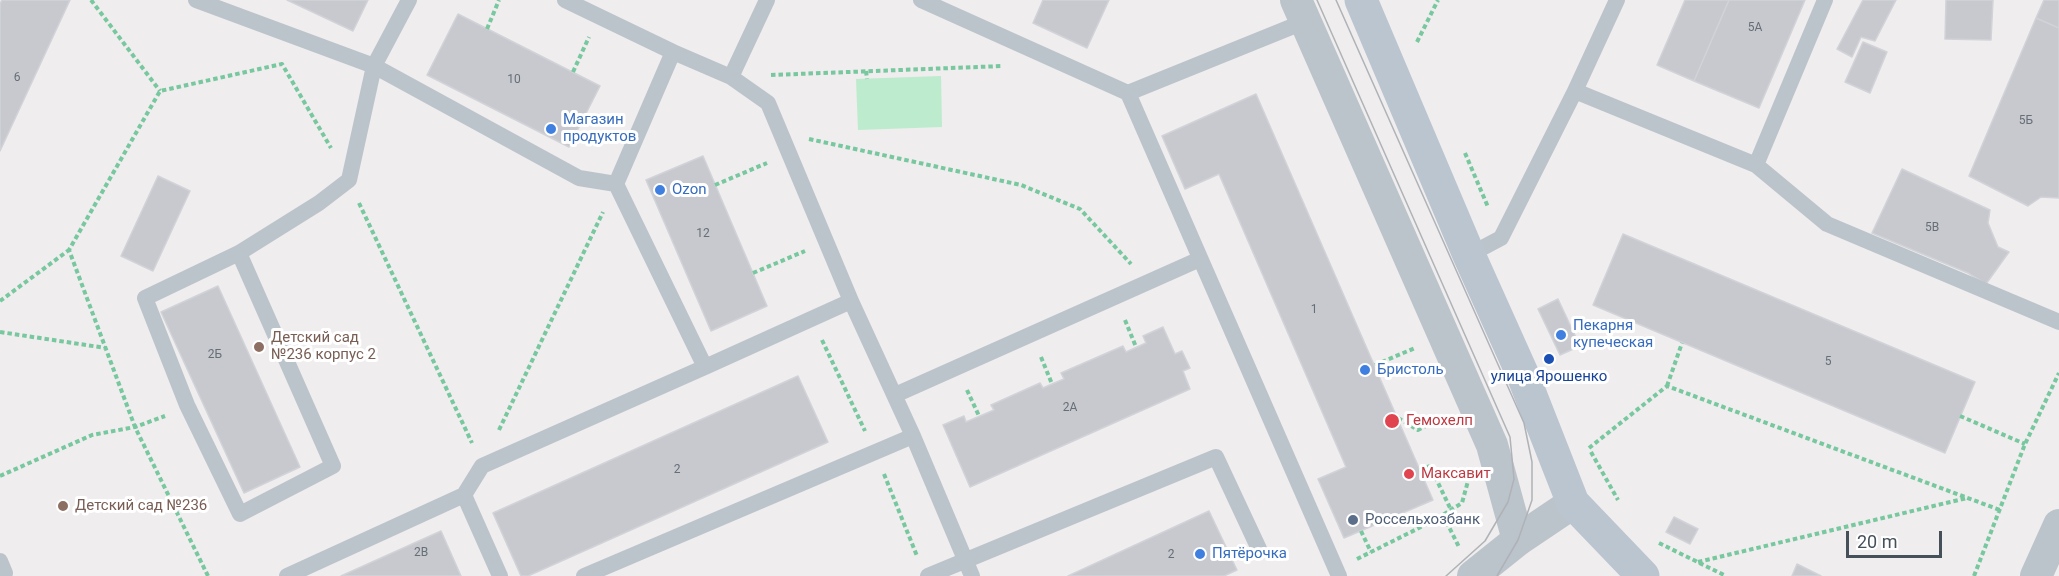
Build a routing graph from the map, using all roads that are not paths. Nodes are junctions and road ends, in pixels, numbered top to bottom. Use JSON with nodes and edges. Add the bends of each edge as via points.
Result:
{"nodes":[{"id":1,"x":196,"y":0,"type":"edge"},
{"id":2,"x":408,"y":0,"type":"edge"},
{"id":3,"x":565,"y":0,"type":"edge"},
{"id":4,"x":767,"y":0,"type":"edge"},
{"id":5,"x":921,"y":0,"type":"edge"},
{"id":6,"x":1361,"y":0,"type":"edge"},
{"id":7,"x":1617,"y":0,"type":"edge"},
{"id":8,"x":1825,"y":0,"type":"edge"},
{"id":9,"x":1301,"y":11,"type":"edge"},
{"id":10,"x":673,"y":52,"type":"junction"},
{"id":11,"x":374,"y":66,"type":"junction"},
{"id":12,"x":731,"y":77,"type":"junction"},
{"id":13,"x":1575,"y":91,"type":"junction"},
{"id":14,"x":1128,"y":93,"type":"junction"},
{"id":15,"x":1756,"y":165,"type":"junction"},
{"id":16,"x":616,"y":184,"type":"junction"},
{"id":17,"x":239,"y":253,"type":"junction"},
{"id":18,"x":1469,"y":255,"type":"junction"},
{"id":19,"x":1200,"y":259,"type":"junction"},
{"id":20,"x":851,"y":301,"type":"junction"},
{"id":21,"x":2059,"y":322,"type":"edge"},
{"id":22,"x":705,"y":367,"type":"junction"},
{"id":23,"x":895,"y":395,"type":"junction"},
{"id":24,"x":913,"y":436,"type":"junction"},
{"id":25,"x":464,"y":495,"type":"junction"},
{"id":26,"x":1574,"y":503,"type":"junction"},
{"id":27,"x":2059,"y":525,"type":"edge"},
{"id":28,"x":1518,"y":540,"type":"junction"},
{"id":29,"x":1259,"y":549,"type":"dead end"},
{"id":30,"x":965,"y":560,"type":"junction"},
{"id":31,"x":1337,"y":572,"type":"edge"},
{"id":32,"x":287,"y":576,"type":"edge"},
{"id":33,"x":500,"y":576,"type":"edge"},
{"id":34,"x":584,"y":576,"type":"edge"},
{"id":35,"x":927,"y":576,"type":"edge"},
{"id":36,"x":972,"y":576,"type":"edge"},
{"id":37,"x":1473,"y":576,"type":"edge"},
{"id":38,"x":1643,"y":576,"type":"edge"},
{"id":39,"x":2038,"y":576,"type":"edge"}],
"edges":[{"from":1,"to":11,"type":"lane"},
{"from":2,"to":11,"type":"lane"},
{"from":3,"to":10,"type":"lane"},
{"from":4,"to":12,"type":"lane"},
{"from":5,"to":14,"type":"lane"},
{"from":6,"to":18,"type":"street"},
{"from":7,"to":13,"type":"lane"},
{"from":8,"to":15,"type":"lane"},
{"from":9,"to":14,"type":"lane"},
{"from":9,"to":28,"type":"street","via":[[1492,445]]},
{"from":10,"to":12,"type":"lane"},
{"from":10,"to":16,"type":"lane"},
{"from":11,"to":16,"type":"lane","via":[[579,178]]},
{"from":11,"to":17,"type":"lane","via":[[349,180],[320,203]]},
{"from":12,"to":20,"type":"lane","via":[[768,103]]},
{"from":13,"to":15,"type":"lane"},
{"from":13,"to":18,"type":"lane","via":[[1501,237]]},
{"from":14,"to":19,"type":"lane"},
{"from":15,"to":21,"type":"lane","via":[[1827,224]]},
{"from":16,"to":22,"type":"lane"},
{"from":17,"to":17,"type":"lane","via":[[333,466],[240,514],[187,405],[145,298]]},
{"from":18,"to":26,"type":"street"},
{"from":19,"to":23,"type":"lane"},
{"from":19,"to":31,"type":"lane"},
{"from":20,"to":22,"type":"lane"},
{"from":20,"to":23,"type":"lane"},
{"from":22,"to":25,"type":"lane","via":[[482,466]]},
{"from":23,"to":24,"type":"lane"},
{"from":24,"to":30,"type":"lane"},
{"from":24,"to":34,"type":"lane"},
{"from":25,"to":32,"type":"lane"},
{"from":25,"to":33,"type":"lane"},
{"from":26,"to":28,"type":"street"},
{"from":26,"to":38,"type":"street"},
{"from":27,"to":39,"type":"street"},
{"from":28,"to":37,"type":"street"},
{"from":29,"to":30,"type":"lane","via":[[1216,457]]},
{"from":30,"to":35,"type":"lane"},
{"from":30,"to":36,"type":"lane"}]}
